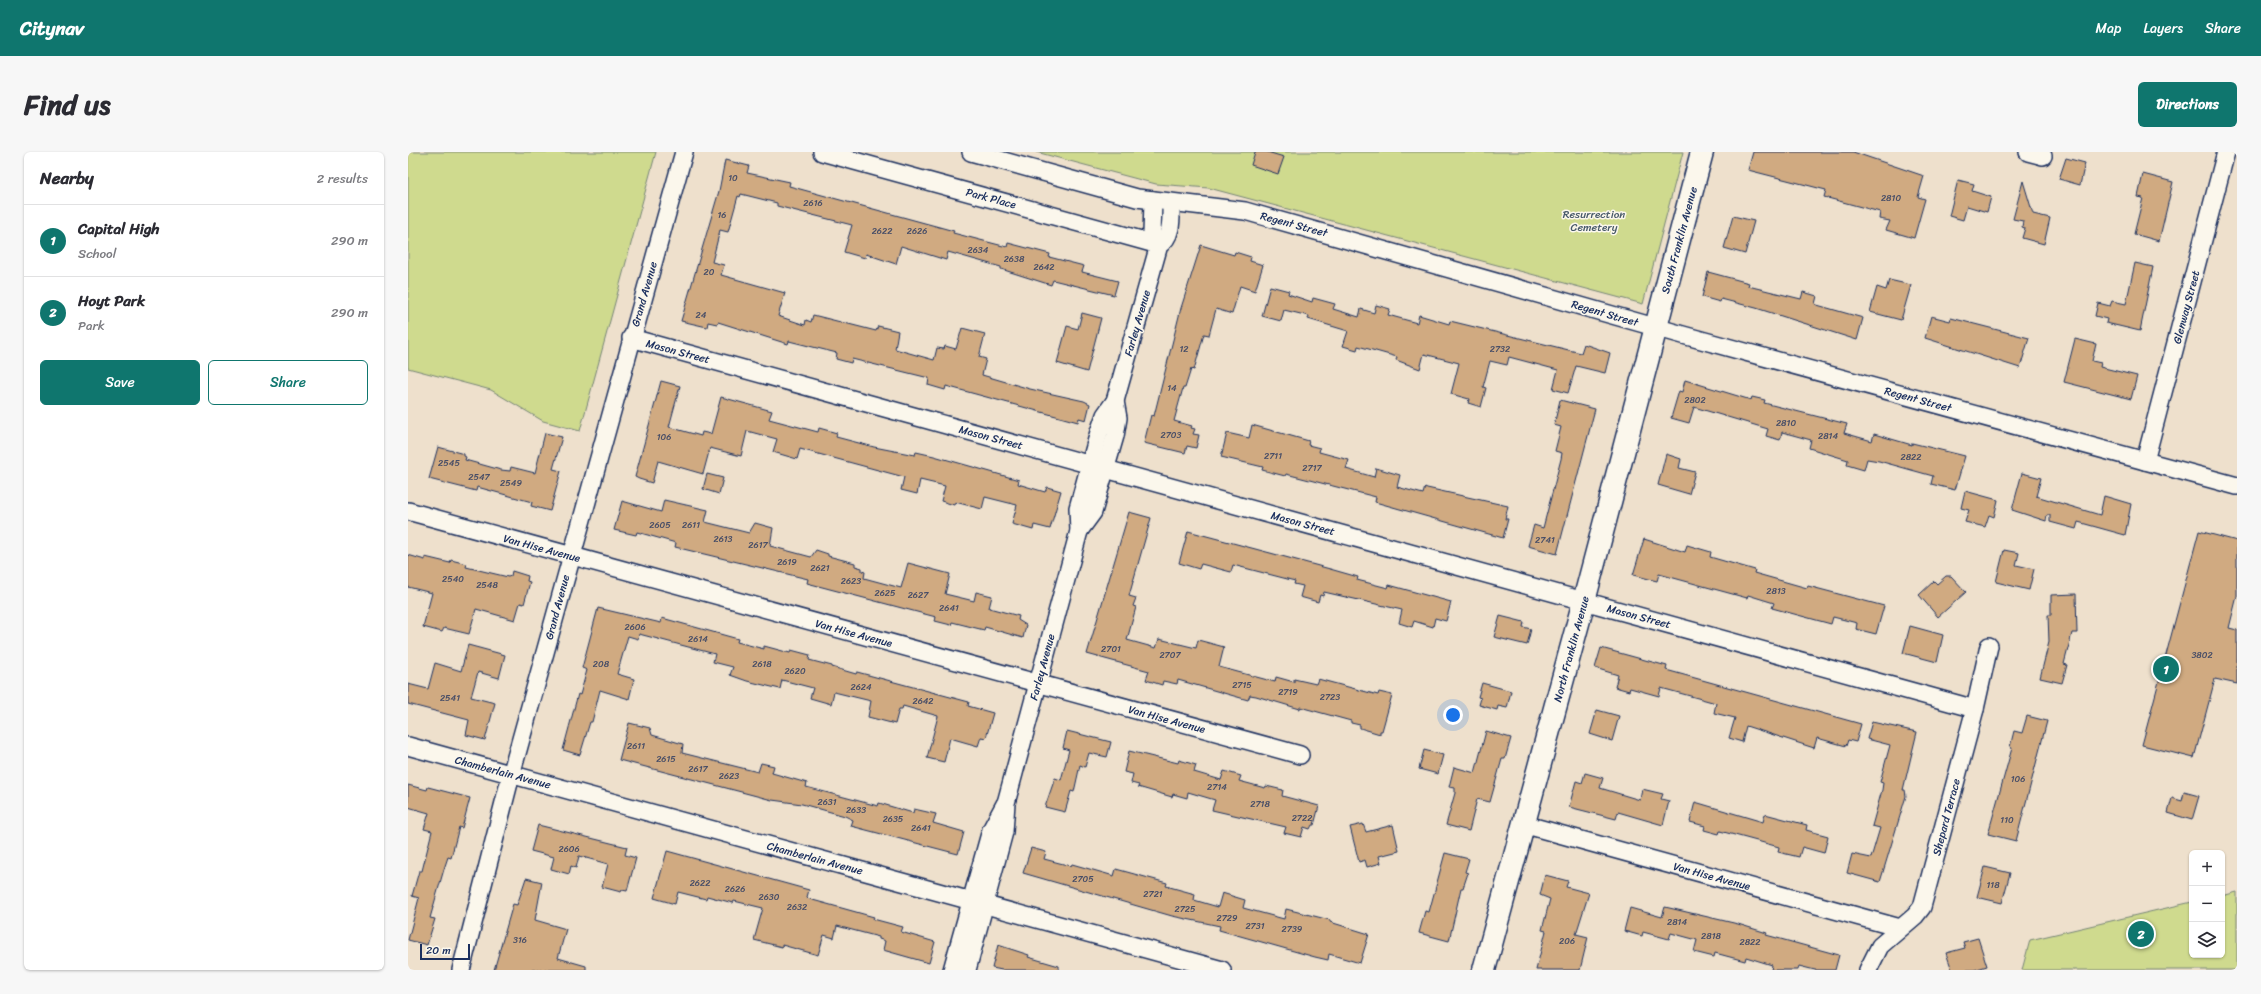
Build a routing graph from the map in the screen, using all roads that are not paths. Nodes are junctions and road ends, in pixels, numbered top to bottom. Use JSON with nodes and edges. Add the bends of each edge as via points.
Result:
{"nodes":[{"id":1,"x":684,"y":152,"type":"edge"},
{"id":2,"x":822,"y":152,"type":"edge"},
{"id":3,"x":971,"y":152,"type":"edge"},
{"id":4,"x":1702,"y":152,"type":"edge"},
{"id":5,"x":2226,"y":152,"type":"edge"},
{"id":6,"x":1153,"y":200,"type":"junction"},
{"id":7,"x":1171,"y":203,"type":"junction"},
{"id":8,"x":1159,"y":245,"type":"junction"},
{"id":9,"x":1655,"y":327,"type":"junction"},
{"id":10,"x":631,"y":338,"type":"junction"},
{"id":11,"x":2145,"y":461,"type":"junction"},
{"id":12,"x":1098,"y":467,"type":"junction"},
{"id":13,"x":2237,"y":486,"type":"edge"},
{"id":14,"x":408,"y":511,"type":"edge"},
{"id":15,"x":571,"y":556,"type":"junction"},
{"id":16,"x":1584,"y":601,"type":"junction"},
{"id":17,"x":1989,"y":646,"type":"dead end"},
{"id":18,"x":1038,"y":683,"type":"junction"},
{"id":19,"x":1975,"y":709,"type":"junction"},
{"id":20,"x":408,"y":746,"type":"edge"},
{"id":21,"x":1300,"y":755,"type":"dead end"},
{"id":22,"x":511,"y":775,"type":"junction"},
{"id":23,"x":1523,"y":824,"type":"junction"},
{"id":24,"x":978,"y":903,"type":"junction"},
{"id":25,"x":1900,"y":928,"type":"junction"},
{"id":26,"x":461,"y":970,"type":"edge"},
{"id":27,"x":952,"y":970,"type":"edge"},
{"id":28,"x":967,"y":970,"type":"edge"},
{"id":29,"x":1222,"y":970,"type":"edge"},
{"id":30,"x":1484,"y":970,"type":"edge"},
{"id":31,"x":1868,"y":970,"type":"edge"}],
"edges":[{"from":1,"to":10,"type":"street","name":"Grand Avenue"},
{"from":2,"to":8,"type":"street","name":"Park Place"},
{"from":3,"to":6,"type":"street","name":"Regent Street"},
{"from":4,"to":9,"type":"street","name":"South Franklin Avenue"},
{"from":5,"to":11,"type":"street","name":"Glenway Street"},
{"from":6,"to":7,"type":"street","name":"Regent Street"},
{"from":6,"to":8,"type":"street","via":[[1152,235]]},
{"from":7,"to":8,"type":"street","name":"Farley Avenue","via":[[1168,235]]},
{"from":7,"to":9,"type":"street","name":"Regent Street","via":[[1245,211]]},
{"from":8,"to":12,"type":"street","name":"Farley Avenue","via":[[1116,400],[1105,415]]},
{"from":9,"to":11,"type":"street","name":"Regent Street"},
{"from":9,"to":16,"type":"street","name":"North Franklin Avenue"},
{"from":10,"to":12,"type":"street","name":"Mason Street"},
{"from":10,"to":15,"type":"street","name":"Grand Avenue"},
{"from":11,"to":13,"type":"street","name":"Regent Street"},
{"from":12,"to":16,"type":"street","name":"Mason Street"},
{"from":12,"to":18,"type":"street","name":"Farley Avenue","via":[[1078,508],[1079,531]]},
{"from":14,"to":15,"type":"street","name":"Van Hise Avenue"},
{"from":15,"to":18,"type":"street","name":"Van Hise Avenue"},
{"from":15,"to":22,"type":"street","name":"Grand Avenue"},
{"from":16,"to":19,"type":"street","name":"Mason Street"},
{"from":16,"to":23,"type":"street","name":"North Franklin Avenue"},
{"from":17,"to":19,"type":"street","name":"Shepard Terrace"},
{"from":18,"to":21,"type":"street","name":"Van Hise Avenue"},
{"from":18,"to":24,"type":"street","name":"Farley Avenue","via":[[1006,802],[991,830]]},
{"from":19,"to":25,"type":"street","name":"Shepard Terrace","via":[[1922,906]]},
{"from":20,"to":22,"type":"street","name":"Chamberlain Avenue"},
{"from":22,"to":24,"type":"street","name":"Chamberlain Avenue"},
{"from":22,"to":26,"type":"street","name":"Grand Avenue"},
{"from":23,"to":25,"type":"street","name":"Van Hise Avenue"},
{"from":23,"to":30,"type":"street","name":"North Franklin Avenue"},
{"from":24,"to":27,"type":"street","name":"Farley Avenue"},
{"from":24,"to":28,"type":"street","name":"Farley Avenue"},
{"from":24,"to":29,"type":"street","name":"Chamberlain Avenue"},
{"from":25,"to":31,"type":"street","name":"Shepard Terrace","via":[[1880,946]]}]}
